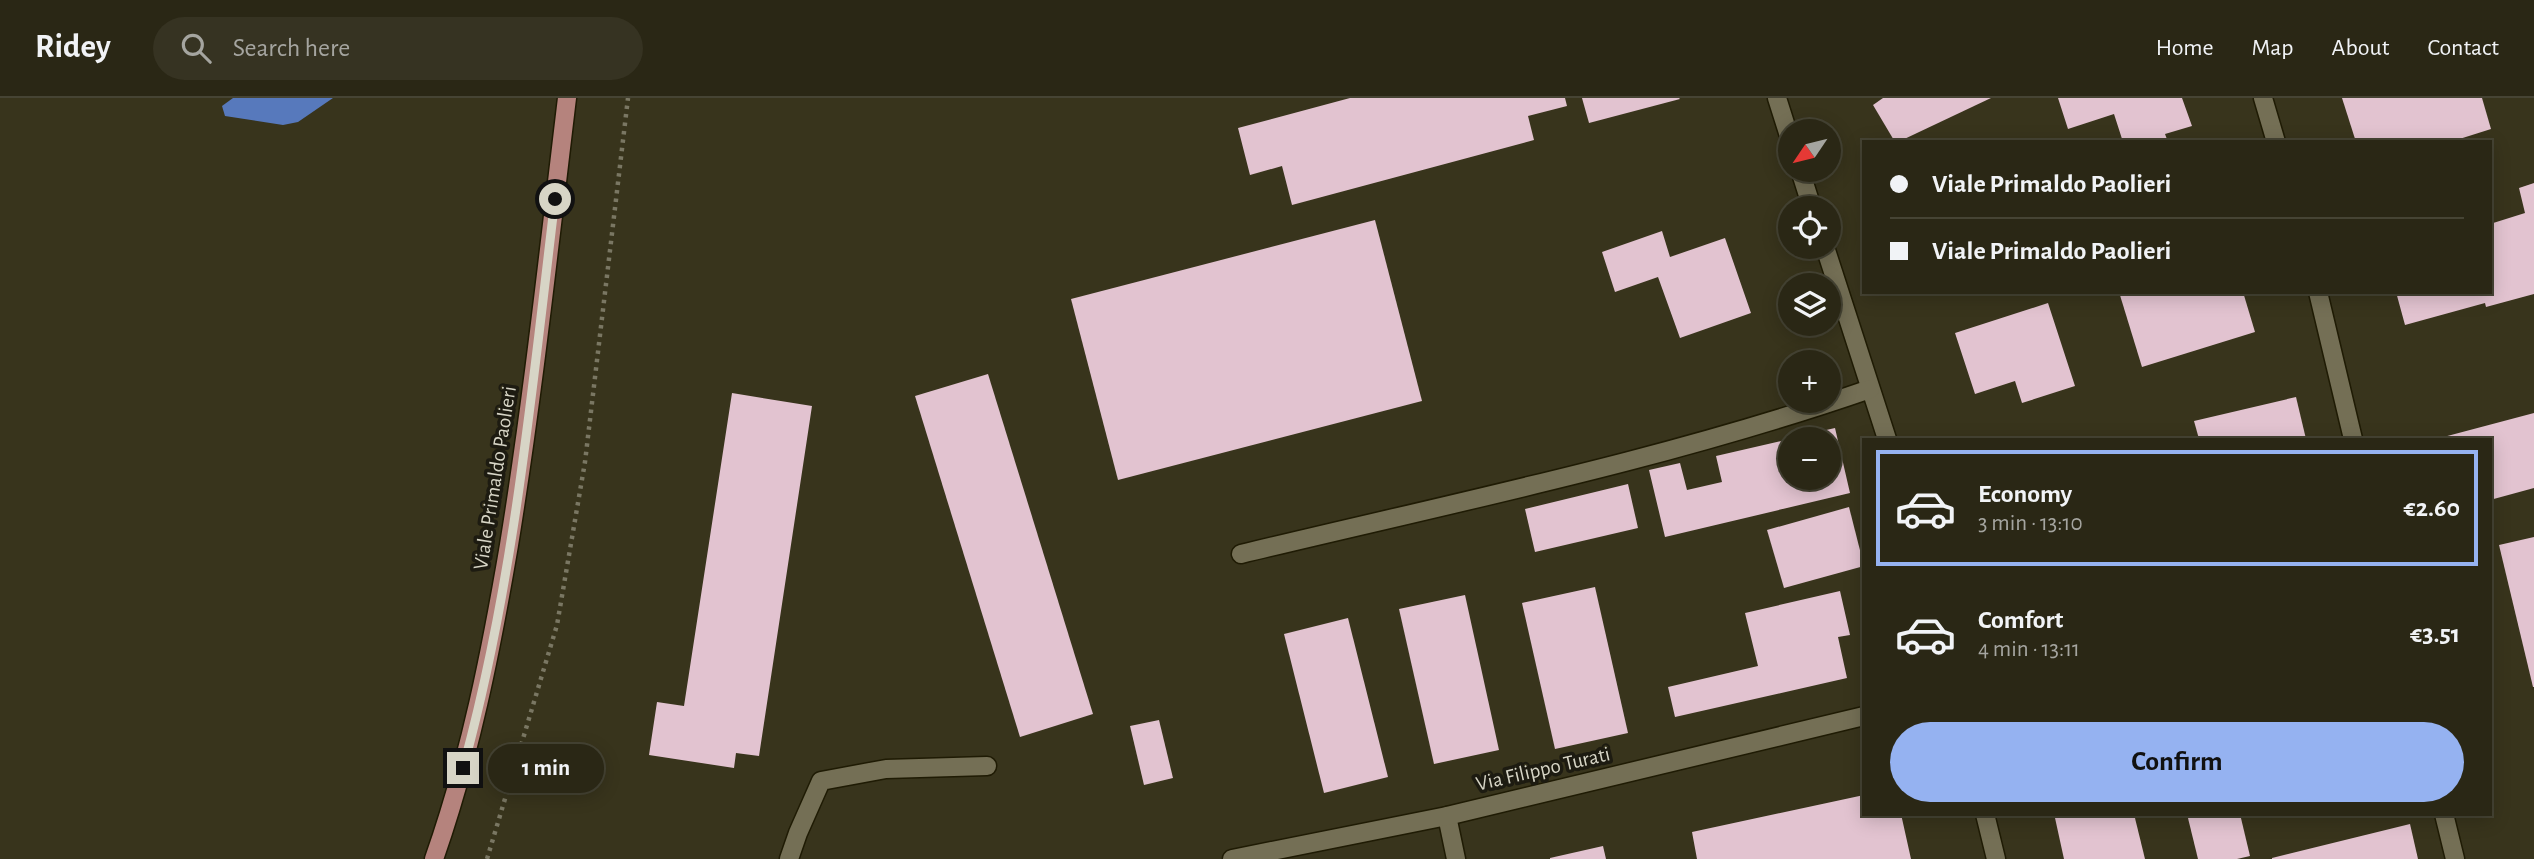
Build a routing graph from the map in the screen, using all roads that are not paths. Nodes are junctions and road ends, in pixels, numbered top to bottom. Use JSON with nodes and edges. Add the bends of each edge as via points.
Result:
{"nodes":[{"id":1,"x":567,"y":98,"type":"edge"},
{"id":2,"x":1777,"y":98,"type":"edge"},
{"id":3,"x":2263,"y":98,"type":"edge"},
{"id":4,"x":1784,"y":119,"type":"edge"},
{"id":5,"x":2275,"y":140,"type":"edge"},
{"id":6,"x":1829,"y":259,"type":"edge"},
{"id":7,"x":2318,"y":294,"type":"edge"},
{"id":8,"x":1870,"y":389,"type":"junction"},
{"id":9,"x":1886,"y":438,"type":"edge"},
{"id":10,"x":2353,"y":438,"type":"edge"},
{"id":11,"x":1241,"y":554,"type":"dead end"},
{"id":12,"x":1862,"y":716,"type":"edge"},
{"id":13,"x":988,"y":766,"type":"dead end"},
{"id":14,"x":1447,"y":816,"type":"junction"},
{"id":15,"x":1985,"y":816,"type":"edge"},
{"id":16,"x":2444,"y":816,"type":"edge"},
{"id":17,"x":434,"y":859,"type":"edge"},
{"id":18,"x":789,"y":859,"type":"edge"},
{"id":19,"x":1232,"y":859,"type":"edge"},
{"id":20,"x":1456,"y":859,"type":"edge"},
{"id":21,"x":1996,"y":859,"type":"edge"},
{"id":22,"x":2455,"y":859,"type":"edge"}],
"edges":[{"from":1,"to":17,"type":"main road","name":"Viale Primaldo Paolieri","via":[[524,454],[498,610],[469,744]]},
{"from":2,"to":4,"type":"street"},
{"from":3,"to":5,"type":"street"},
{"from":6,"to":8,"type":"street"},
{"from":7,"to":10,"type":"street"},
{"from":8,"to":9,"type":"street"},
{"from":8,"to":11,"type":"street","via":[[1684,447]]},
{"from":12,"to":14,"type":"street","name":"Via Filippo Turati"},
{"from":13,"to":18,"type":"street","via":[[886,769],[821,781]]},
{"from":14,"to":19,"type":"street","name":"Via Filippo Turati"},
{"from":14,"to":20,"type":"street"},
{"from":15,"to":21,"type":"street"},
{"from":16,"to":22,"type":"street"}]}
